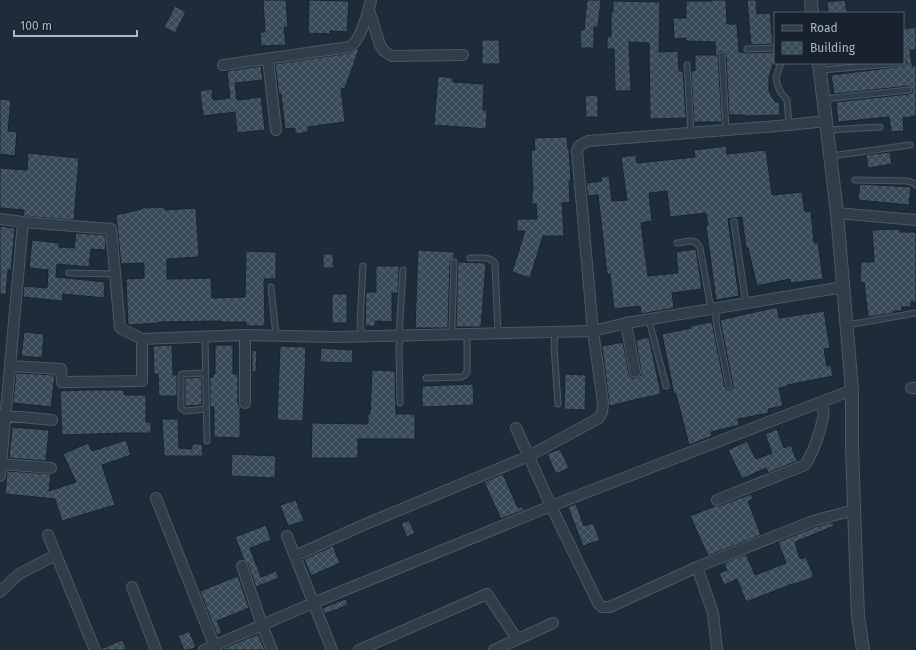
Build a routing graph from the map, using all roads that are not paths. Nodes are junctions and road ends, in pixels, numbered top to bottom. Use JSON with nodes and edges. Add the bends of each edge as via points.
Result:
{"nodes":[{"id":1,"x":811,"y":0,"type":"edge"},
{"id":2,"x":370,"y":5,"type":"edge"},
{"id":3,"x":812,"y":12,"type":"edge"},
{"id":4,"x":774,"y":48,"type":"edge"},
{"id":5,"x":747,"y":49,"type":"dead end"},
{"id":6,"x":463,"y":55,"type":"dead end"},
{"id":7,"x":722,"y":55,"type":"dead end"},
{"id":8,"x":268,"y":58,"type":"junction"},
{"id":9,"x":780,"y":64,"type":"edge"},
{"id":10,"x":875,"y":64,"type":"edge"},
{"id":11,"x":224,"y":65,"type":"dead end"},
{"id":12,"x":687,"y":65,"type":"dead end"},
{"id":13,"x":819,"y":66,"type":"edge"},
{"id":14,"x":908,"y":90,"type":"dead end"},
{"id":15,"x":823,"y":99,"type":"junction"},
{"id":16,"x":789,"y":125,"type":"junction"},
{"id":17,"x":826,"y":126,"type":"junction"},
{"id":18,"x":880,"y":127,"type":"dead end"},
{"id":19,"x":276,"y":130,"type":"dead end"},
{"id":20,"x":726,"y":130,"type":"junction"},
{"id":21,"x":691,"y":133,"type":"junction"},
{"id":22,"x":910,"y":145,"type":"dead end"},
{"id":23,"x":830,"y":156,"type":"junction"},
{"id":24,"x":855,"y":180,"type":"dead end"},
{"id":25,"x":916,"y":185,"type":"edge"},
{"id":26,"x":837,"y":213,"type":"junction"},
{"id":27,"x":0,"y":219,"type":"edge"},
{"id":28,"x":916,"y":220,"type":"edge"},
{"id":29,"x":23,"y":222,"type":"junction"},
{"id":30,"x":734,"y":222,"type":"dead end"},
{"id":31,"x":677,"y":243,"type":"dead end"},
{"id":32,"x":470,"y":258,"type":"dead end"},
{"id":33,"x":454,"y":262,"type":"dead end"},
{"id":34,"x":363,"y":266,"type":"dead end"},
{"id":35,"x":403,"y":270,"type":"dead end"},
{"id":36,"x":69,"y":273,"type":"dead end"},
{"id":37,"x":115,"y":274,"type":"junction"},
{"id":38,"x":271,"y":287,"type":"dead end"},
{"id":39,"x":844,"y":287,"type":"junction"},
{"id":40,"x":746,"y":304,"type":"junction"},
{"id":41,"x":713,"y":309,"type":"junction"},
{"id":42,"x":916,"y":313,"type":"edge"},
{"id":43,"x":649,"y":320,"type":"junction"},
{"id":44,"x":626,"y":323,"type":"junction"},
{"id":45,"x":847,"y":325,"type":"junction"},
{"id":46,"x":593,"y":331,"type":"junction"},
{"id":47,"x":555,"y":332,"type":"junction"},
{"id":48,"x":498,"y":333,"type":"junction"},
{"id":49,"x":453,"y":334,"type":"junction"},
{"id":50,"x":467,"y":334,"type":"junction"},
{"id":51,"x":245,"y":336,"type":"junction"},
{"id":52,"x":276,"y":336,"type":"junction"},
{"id":53,"x":362,"y":336,"type":"junction"},
{"id":54,"x":400,"y":336,"type":"junction"},
{"id":55,"x":205,"y":337,"type":"junction"},
{"id":56,"x":142,"y":339,"type":"junction"},
{"id":57,"x":10,"y":366,"type":"junction"},
{"id":58,"x":635,"y":372,"type":"dead end"},
{"id":59,"x":205,"y":373,"type":"junction"},
{"id":60,"x":426,"y":378,"type":"dead end"},
{"id":61,"x":666,"y":386,"type":"dead end"},
{"id":62,"x":729,"y":386,"type":"dead end"},
{"id":63,"x":852,"y":390,"type":"junction"},
{"id":64,"x":823,"y":402,"type":"junction"},
{"id":65,"x":245,"y":403,"type":"dead end"},
{"id":66,"x":400,"y":403,"type":"dead end"},
{"id":67,"x":558,"y":404,"type":"dead end"},
{"id":68,"x":206,"y":409,"type":"junction"},
{"id":69,"x":2,"y":415,"type":"edge"},
{"id":70,"x":52,"y":420,"type":"dead end"},
{"id":71,"x":516,"y":428,"type":"dead end"},
{"id":72,"x":206,"y":441,"type":"dead end"},
{"id":73,"x":529,"y":456,"type":"junction"},
{"id":74,"x":1,"y":464,"type":"edge"},
{"id":75,"x":50,"y":468,"type":"dead end"},
{"id":76,"x":0,"y":476,"type":"edge"},
{"id":77,"x":156,"y":498,"type":"dead end"},
{"id":78,"x":717,"y":500,"type":"dead end"},
{"id":79,"x":551,"y":506,"type":"junction"},
{"id":80,"x":854,"y":510,"type":"junction"},
{"id":81,"x":48,"y":535,"type":"dead end"},
{"id":82,"x":287,"y":536,"type":"dead end"},
{"id":83,"x":56,"y":555,"type":"junction"},
{"id":84,"x":295,"y":556,"type":"junction"},
{"id":85,"x":242,"y":566,"type":"dead end"},
{"id":86,"x":697,"y":567,"type":"junction"},
{"id":87,"x":132,"y":587,"type":"dead end"},
{"id":88,"x":0,"y":592,"type":"edge"},
{"id":89,"x":313,"y":603,"type":"junction"},
{"id":90,"x":553,"y":623,"type":"dead end"},
{"id":91,"x":262,"y":625,"type":"junction"},
{"id":92,"x":517,"y":639,"type":"junction"},
{"id":93,"x":215,"y":648,"type":"edge"},
{"id":94,"x":95,"y":650,"type":"edge"},
{"id":95,"x":156,"y":650,"type":"edge"},
{"id":96,"x":204,"y":650,"type":"edge"},
{"id":97,"x":272,"y":650,"type":"edge"},
{"id":98,"x":332,"y":650,"type":"edge"},
{"id":99,"x":359,"y":650,"type":"edge"},
{"id":100,"x":494,"y":650,"type":"edge"},
{"id":101,"x":716,"y":650,"type":"edge"},
{"id":102,"x":863,"y":650,"type":"edge"}],
"edges":[{"from":1,"to":3,"type":"street"},
{"from":2,"to":6,"type":"street","via":[[380,45],[392,56]]},
{"from":2,"to":8,"type":"street","via":[[355,43],[349,47]]},
{"from":4,"to":5,"type":"lane"},
{"from":7,"to":20,"type":"lane"},
{"from":8,"to":11,"type":"street"},
{"from":8,"to":19,"type":"street"},
{"from":9,"to":16,"type":"lane","via":[[776,77],[781,93],[787,100]]},
{"from":10,"to":13,"type":"lane"},
{"from":12,"to":21,"type":"lane"},
{"from":13,"to":15,"type":"street"},
{"from":14,"to":15,"type":"lane"},
{"from":15,"to":17,"type":"street"},
{"from":16,"to":17,"type":"street"},
{"from":16,"to":20,"type":"street"},
{"from":17,"to":18,"type":"lane"},
{"from":17,"to":23,"type":"street"},
{"from":20,"to":21,"type":"street"},
{"from":21,"to":46,"type":"street","via":[[588,141],[576,151]]},
{"from":22,"to":23,"type":"lane"},
{"from":23,"to":26,"type":"street"},
{"from":24,"to":25,"type":"lane","via":[[908,181]]},
{"from":26,"to":28,"type":"street"},
{"from":26,"to":39,"type":"street"},
{"from":27,"to":29,"type":"street"},
{"from":29,"to":37,"type":"street","via":[[111,228]]},
{"from":29,"to":57,"type":"street"},
{"from":30,"to":40,"type":"lane"},
{"from":31,"to":41,"type":"lane","via":[[692,241],[698,244]]},
{"from":32,"to":48,"type":"lane","via":[[489,259],[495,263]]},
{"from":33,"to":49,"type":"lane"},
{"from":34,"to":53,"type":"lane","via":[[360,323]]},
{"from":35,"to":54,"type":"lane"},
{"from":36,"to":37,"type":"lane"},
{"from":37,"to":56,"type":"street","via":[[120,328]]},
{"from":38,"to":52,"type":"lane"},
{"from":39,"to":40,"type":"street"},
{"from":39,"to":45,"type":"street"},
{"from":40,"to":41,"type":"street"},
{"from":41,"to":43,"type":"street"},
{"from":41,"to":62,"type":"lane"},
{"from":42,"to":45,"type":"lane"},
{"from":43,"to":44,"type":"street"},
{"from":43,"to":61,"type":"lane"},
{"from":44,"to":46,"type":"street"},
{"from":44,"to":58,"type":"street"},
{"from":45,"to":63,"type":"street"},
{"from":46,"to":47,"type":"street"},
{"from":46,"to":73,"type":"street","via":[[603,403],[599,418]]},
{"from":47,"to":48,"type":"street"},
{"from":47,"to":67,"type":"lane"},
{"from":48,"to":50,"type":"street"},
{"from":49,"to":50,"type":"street"},
{"from":49,"to":54,"type":"street"},
{"from":50,"to":60,"type":"lane","via":[[465,375]]},
{"from":51,"to":52,"type":"street"},
{"from":51,"to":55,"type":"street"},
{"from":51,"to":65,"type":"street"},
{"from":52,"to":53,"type":"street"},
{"from":53,"to":54,"type":"street"},
{"from":54,"to":66,"type":"lane"},
{"from":55,"to":56,"type":"street"},
{"from":55,"to":59,"type":"lane"},
{"from":56,"to":57,"type":"street","via":[[142,381],[62,382],[61,370]]},
{"from":57,"to":69,"type":"street"},
{"from":59,"to":68,"type":"lane"},
{"from":59,"to":68,"type":"lane","via":[[182,374],[181,408]]},
{"from":63,"to":64,"type":"street"},
{"from":63,"to":80,"type":"street"},
{"from":64,"to":78,"type":"street","via":[[823,416],[818,434],[805,465]]},
{"from":64,"to":79,"type":"street"},
{"from":68,"to":72,"type":"lane"},
{"from":69,"to":70,"type":"street"},
{"from":69,"to":74,"type":"street"},
{"from":71,"to":73,"type":"street"},
{"from":73,"to":79,"type":"street"},
{"from":73,"to":84,"type":"street"},
{"from":74,"to":75,"type":"street"},
{"from":74,"to":76,"type":"street"},
{"from":77,"to":93,"type":"street"},
{"from":79,"to":86,"type":"street","via":[[602,607],[610,607]]},
{"from":79,"to":89,"type":"street"},
{"from":80,"to":86,"type":"street","via":[[813,521]]},
{"from":80,"to":102,"type":"street","via":[[858,616]]},
{"from":81,"to":83,"type":"street"},
{"from":82,"to":84,"type":"street"},
{"from":83,"to":88,"type":"street","via":[[19,574]]},
{"from":83,"to":94,"type":"street"},
{"from":84,"to":89,"type":"street"},
{"from":85,"to":91,"type":"street"},
{"from":86,"to":101,"type":"street","via":[[713,613]]},
{"from":87,"to":95,"type":"street"},
{"from":89,"to":91,"type":"street"},
{"from":89,"to":98,"type":"street"},
{"from":90,"to":92,"type":"street"},
{"from":91,"to":93,"type":"street"},
{"from":91,"to":97,"type":"street"},
{"from":92,"to":99,"type":"street","via":[[487,594]]},
{"from":92,"to":100,"type":"street"},
{"from":93,"to":96,"type":"street"}]}
